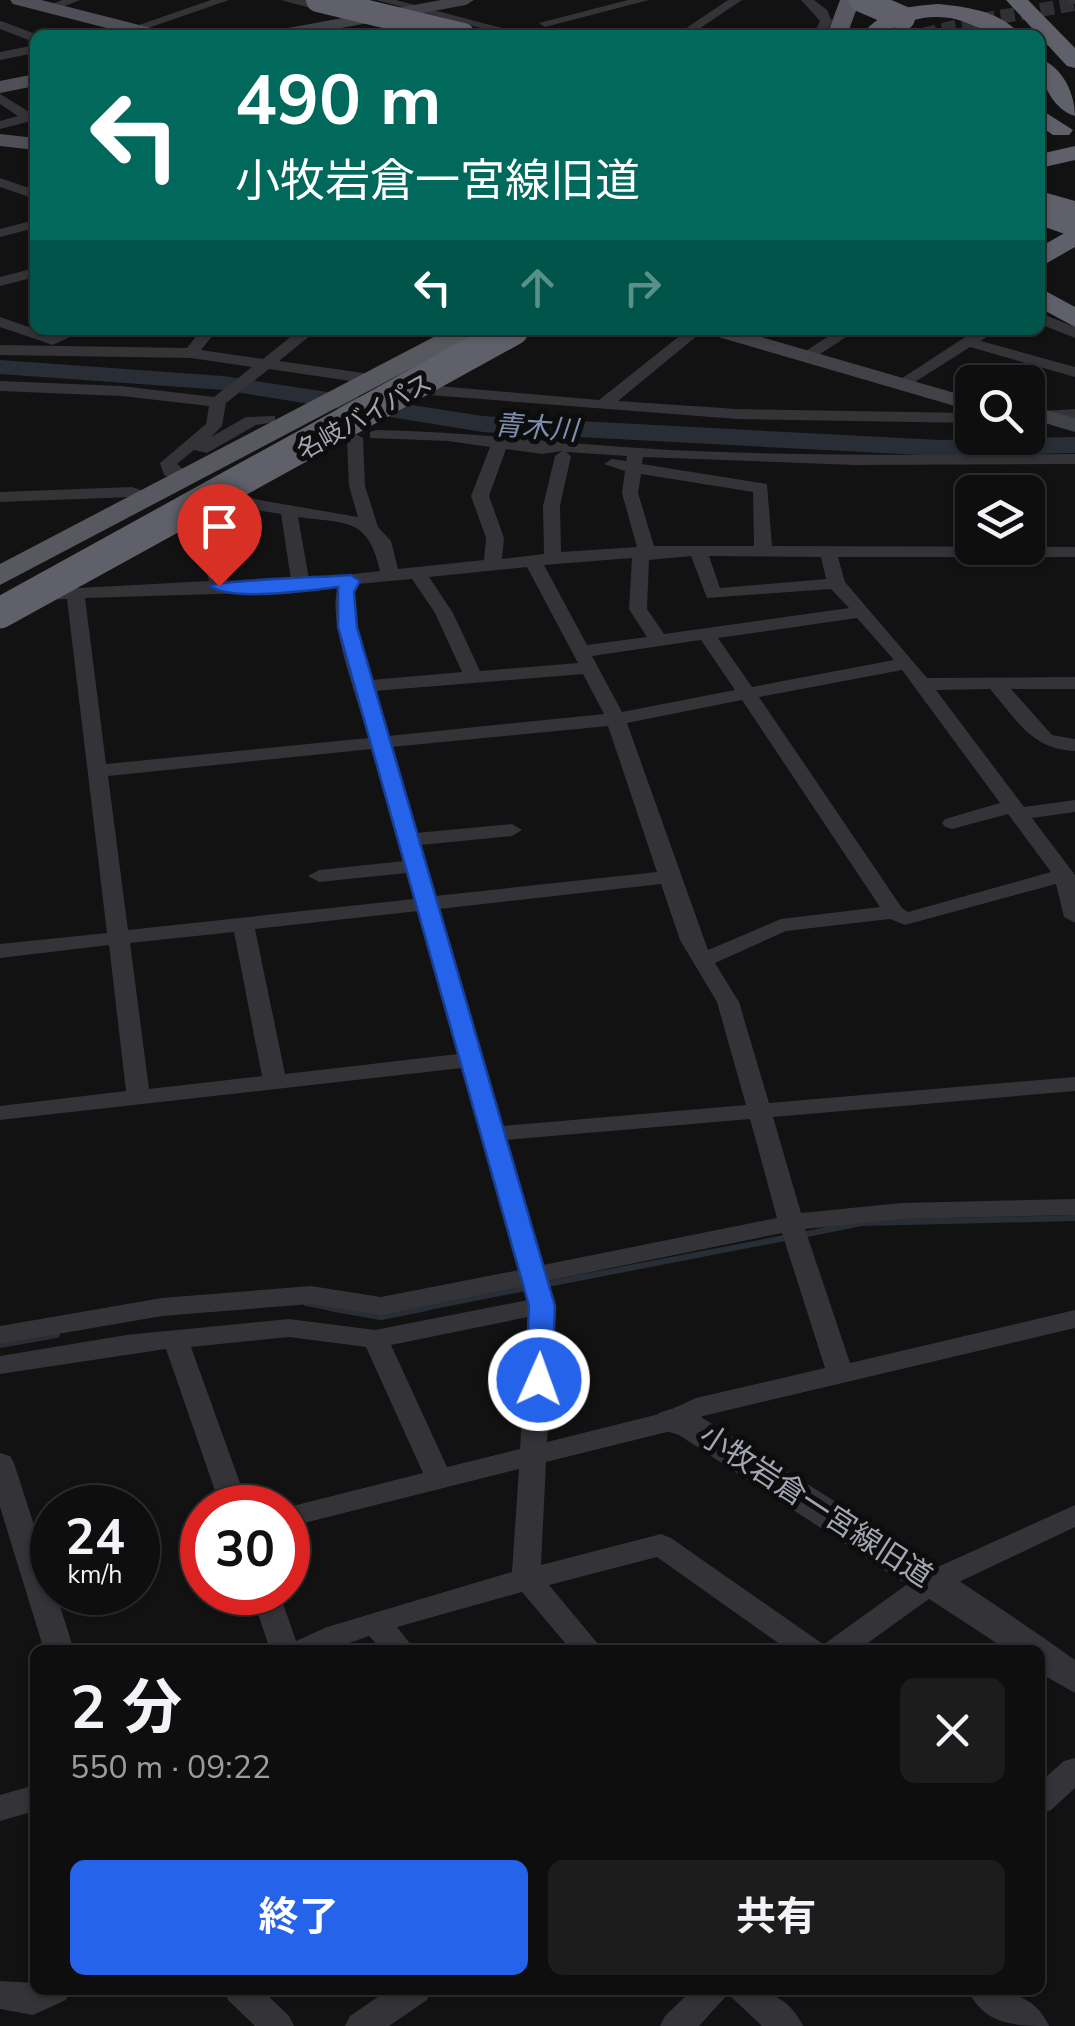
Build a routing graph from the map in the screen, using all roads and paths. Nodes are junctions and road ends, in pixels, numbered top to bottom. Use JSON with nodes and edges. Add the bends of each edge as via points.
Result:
{"nodes":[{"id":1,"x":18,"y":0,"type":"edge"},
{"id":2,"x":74,"y":0,"type":"edge"},
{"id":3,"x":222,"y":0,"type":"edge"},
{"id":4,"x":288,"y":0,"type":"edge"},
{"id":5,"x":318,"y":0,"type":"edge"},
{"id":6,"x":351,"y":0,"type":"edge"},
{"id":7,"x":382,"y":0,"type":"edge"},
{"id":8,"x":466,"y":0,"type":"edge"},
{"id":9,"x":643,"y":0,"type":"edge"},
{"id":10,"x":736,"y":0,"type":"edge"},
{"id":11,"x":806,"y":0,"type":"edge"},
{"id":12,"x":850,"y":0,"type":"edge"},
{"id":13,"x":861,"y":0,"type":"edge"},
{"id":14,"x":976,"y":0,"type":"edge"},
{"id":15,"x":992,"y":0,"type":"edge"},
{"id":16,"x":1016,"y":0,"type":"edge"},
{"id":17,"x":52,"y":7,"type":"junction"},
{"id":18,"x":419,"y":9,"type":"junction"},
{"id":19,"x":893,"y":13,"type":"edge"},
{"id":20,"x":1032,"y":18,"type":"edge"},
{"id":21,"x":369,"y":19,"type":"junction"},
{"id":22,"x":545,"y":23,"type":"dead end"},
{"id":23,"x":1075,"y":24,"type":"edge"},
{"id":24,"x":0,"y":25,"type":"edge"},
{"id":25,"x":135,"y":30,"type":"edge"},
{"id":26,"x":153,"y":30,"type":"edge"},
{"id":27,"x":306,"y":30,"type":"edge"},
{"id":28,"x":416,"y":30,"type":"edge"},
{"id":29,"x":442,"y":30,"type":"edge"},
{"id":30,"x":474,"y":30,"type":"edge"},
{"id":31,"x":502,"y":30,"type":"edge"},
{"id":32,"x":690,"y":30,"type":"edge"},
{"id":33,"x":822,"y":30,"type":"edge"},
{"id":34,"x":839,"y":30,"type":"edge"},
{"id":35,"x":852,"y":30,"type":"edge"},
{"id":36,"x":874,"y":30,"type":"edge"},
{"id":37,"x":923,"y":30,"type":"edge"},
{"id":38,"x":1004,"y":30,"type":"edge"},
{"id":39,"x":1045,"y":31,"type":"edge"},
{"id":40,"x":30,"y":36,"type":"edge"},
{"id":41,"x":30,"y":51,"type":"edge"},
{"id":42,"x":0,"y":56,"type":"edge"},
{"id":43,"x":1075,"y":60,"type":"edge"},
{"id":44,"x":1045,"y":71,"type":"edge"},
{"id":45,"x":30,"y":81,"type":"edge"},
{"id":46,"x":0,"y":86,"type":"edge"},
{"id":47,"x":1067,"y":92,"type":"edge"},
{"id":48,"x":0,"y":98,"type":"edge"},
{"id":49,"x":1045,"y":105,"type":"edge"},
{"id":50,"x":1075,"y":108,"type":"edge"},
{"id":51,"x":30,"y":116,"type":"edge"},
{"id":52,"x":30,"y":118,"type":"edge"},
{"id":53,"x":0,"y":125,"type":"edge"},
{"id":54,"x":1068,"y":126,"type":"edge"},
{"id":55,"x":0,"y":144,"type":"edge"},
{"id":56,"x":30,"y":147,"type":"edge"},
{"id":57,"x":1075,"y":152,"type":"edge"},
{"id":58,"x":1045,"y":159,"type":"edge"},
{"id":59,"x":0,"y":182,"type":"edge"},
{"id":60,"x":30,"y":190,"type":"edge"},
{"id":61,"x":30,"y":191,"type":"edge"},
{"id":62,"x":0,"y":196,"type":"edge"},
{"id":63,"x":1059,"y":213,"type":"edge"},
{"id":64,"x":30,"y":225,"type":"edge"},
{"id":65,"x":0,"y":232,"type":"edge"},
{"id":66,"x":1075,"y":234,"type":"edge"},
{"id":67,"x":1045,"y":237,"type":"edge"},
{"id":68,"x":1045,"y":255,"type":"edge"},
{"id":69,"x":30,"y":273,"type":"edge"},
{"id":70,"x":0,"y":282,"type":"edge"},
{"id":71,"x":1045,"y":299,"type":"edge"},
{"id":72,"x":1075,"y":319,"type":"edge"},
{"id":73,"x":1045,"y":320,"type":"edge"},
{"id":74,"x":0,"y":322,"type":"edge"},
{"id":75,"x":30,"y":332,"type":"edge"},
{"id":76,"x":1075,"y":334,"type":"edge"},
{"id":77,"x":38,"y":335,"type":"edge"},
{"id":78,"x":64,"y":335,"type":"edge"},
{"id":79,"x":205,"y":335,"type":"edge"},
{"id":80,"x":301,"y":335,"type":"edge"},
{"id":81,"x":456,"y":335,"type":"edge"},
{"id":82,"x":483,"y":335,"type":"edge"},
{"id":83,"x":506,"y":335,"type":"edge"},
{"id":84,"x":506,"y":335,"type":"edge"},
{"id":85,"x":690,"y":335,"type":"edge"},
{"id":86,"x":736,"y":335,"type":"edge"},
{"id":87,"x":763,"y":335,"type":"edge"},
{"id":88,"x":841,"y":335,"type":"edge"},
{"id":89,"x":979,"y":335,"type":"edge"},
{"id":90,"x":968,"y":342,"type":"junction"},
{"id":91,"x":0,"y":350,"type":"edge"},
{"id":92,"x":191,"y":352,"type":"junction"},
{"id":93,"x":811,"y":353,"type":"junction"},
{"id":94,"x":260,"y":366,"type":"junction"},
{"id":95,"x":1075,"y":372,"type":"edge"},
{"id":96,"x":906,"y":381,"type":"junction"},
{"id":97,"x":366,"y":382,"type":"junction"},
{"id":98,"x":0,"y":386,"type":"edge"},
{"id":99,"x":411,"y":391,"type":"junction"},
{"id":100,"x":955,"y":391,"type":"edge"},
{"id":101,"x":955,"y":399,"type":"edge"},
{"id":102,"x":218,"y":402,"type":"junction"},
{"id":103,"x":602,"y":405,"type":"junction"},
{"id":104,"x":955,"y":418,"type":"edge"},
{"id":105,"x":269,"y":419,"type":"dead end"},
{"id":106,"x":358,"y":431,"type":"junction"},
{"id":107,"x":500,"y":442,"type":"junction"},
{"id":108,"x":529,"y":444,"type":"junction"},
{"id":109,"x":186,"y":448,"type":"junction"},
{"id":110,"x":563,"y":456,"type":"junction"},
{"id":111,"x":1075,"y":459,"type":"edge"},
{"id":112,"x":634,"y":460,"type":"junction"},
{"id":113,"x":185,"y":478,"type":"junction"},
{"id":114,"x":223,"y":494,"type":"junction"},
{"id":115,"x":149,"y":496,"type":"junction"},
{"id":116,"x":0,"y":498,"type":"edge"},
{"id":117,"x":192,"y":512,"type":"junction"},
{"id":118,"x":288,"y":513,"type":"junction"},
{"id":119,"x":370,"y":528,"type":"junction"},
{"id":120,"x":763,"y":549,"type":"junction"},
{"id":121,"x":698,"y":550,"type":"junction"},
{"id":122,"x":828,"y":550,"type":"junction"},
{"id":123,"x":647,"y":552,"type":"junction"},
{"id":124,"x":1075,"y":552,"type":"edge"},
{"id":125,"x":543,"y":560,"type":"junction"},
{"id":126,"x":492,"y":565,"type":"junction"},
{"id":127,"x":417,"y":573,"type":"junction"},
{"id":128,"x":390,"y":575,"type":"junction"},
{"id":129,"x":0,"y":576,"type":"edge"},
{"id":130,"x":351,"y":581,"type":"junction"},
{"id":131,"x":836,"y":583,"type":"junction"},
{"id":132,"x":300,"y":585,"type":"junction"},
{"id":133,"x":219,"y":586,"type":"junction"},
{"id":134,"x":0,"y":591,"type":"edge"},
{"id":135,"x":75,"y":594,"type":"junction"},
{"id":136,"x":42,"y":595,"type":"junction"},
{"id":137,"x":862,"y":612,"type":"junction"},
{"id":138,"x":0,"y":615,"type":"edge"},
{"id":139,"x":705,"y":632,"type":"junction"},
{"id":140,"x":658,"y":639,"type":"junction"},
{"id":141,"x":584,"y":660,"type":"junction"},
{"id":142,"x":907,"y":664,"type":"junction"},
{"id":143,"x":474,"y":678,"type":"junction"},
{"id":144,"x":996,"y":683,"type":"junction"},
{"id":145,"x":1075,"y":683,"type":"edge"},
{"id":146,"x":922,"y":684,"type":"junction"},
{"id":147,"x":363,"y":686,"type":"junction"},
{"id":148,"x":747,"y":694,"type":"junction"},
{"id":149,"x":616,"y":718,"type":"junction"},
{"id":150,"x":380,"y":744,"type":"junction"},
{"id":151,"x":1075,"y":745,"type":"edge"},
{"id":152,"x":98,"y":771,"type":"junction"},
{"id":153,"x":1075,"y":806,"type":"edge"},
{"id":154,"x":1017,"y":810,"type":"junction"},
{"id":155,"x":952,"y":823,"type":"dead end"},
{"id":156,"x":512,"y":830,"type":"dead end"},
{"id":157,"x":406,"y":840,"type":"junction"},
{"id":158,"x":414,"y":866,"type":"junction"},
{"id":159,"x":1064,"y":875,"type":"junction"},
{"id":160,"x":319,"y":876,"type":"dead end"},
{"id":161,"x":669,"y":876,"type":"junction"},
{"id":162,"x":426,"y":904,"type":"junction"},
{"id":163,"x":894,"y":912,"type":"junction"},
{"id":164,"x":1075,"y":917,"type":"edge"},
{"id":165,"x":244,"y":924,"type":"junction"},
{"id":166,"x":118,"y":937,"type":"junction"},
{"id":167,"x":0,"y":951,"type":"edge"},
{"id":168,"x":703,"y":960,"type":"junction"},
{"id":169,"x":470,"y":1060,"type":"junction"},
{"id":170,"x":274,"y":1083,"type":"junction"},
{"id":171,"x":1075,"y":1084,"type":"edge"},
{"id":172,"x":139,"y":1099,"type":"junction"},
{"id":173,"x":758,"y":1110,"type":"junction"},
{"id":174,"x":0,"y":1113,"type":"edge"},
{"id":175,"x":492,"y":1134,"type":"junction"},
{"id":176,"x":1075,"y":1207,"type":"edge"},
{"id":177,"x":794,"y":1232,"type":"junction"},
{"id":178,"x":537,"y":1289,"type":"junction"},
{"id":179,"x":1075,"y":1318,"type":"edge"},
{"id":180,"x":0,"y":1335,"type":"edge"},
{"id":181,"x":175,"y":1339,"type":"junction"},
{"id":182,"x":375,"y":1340,"type":"junction"},
{"id":183,"x":0,"y":1365,"type":"edge"},
{"id":184,"x":840,"y":1372,"type":"junction"},
{"id":185,"x":671,"y":1421,"type":"junction"},
{"id":186,"x":536,"y":1454,"type":"junction"},
{"id":187,"x":0,"y":1463,"type":"edge"},
{"id":188,"x":439,"y":1479,"type":"junction"},
{"id":189,"x":227,"y":1485,"type":"edge"},
{"id":190,"x":310,"y":1512,"type":"edge"},
{"id":191,"x":1075,"y":1515,"type":"edge"},
{"id":192,"x":526,"y":1578,"type":"junction"},
{"id":193,"x":934,"y":1581,"type":"junction"},
{"id":194,"x":273,"y":1615,"type":"edge"},
{"id":195,"x":375,"y":1623,"type":"junction"},
{"id":196,"x":57,"y":1645,"type":"edge"},
{"id":197,"x":283,"y":1645,"type":"edge"},
{"id":198,"x":315,"y":1645,"type":"edge"},
{"id":199,"x":395,"y":1645,"type":"edge"},
{"id":200,"x":584,"y":1645,"type":"edge"},
{"id":201,"x":803,"y":1645,"type":"edge"},
{"id":202,"x":845,"y":1645,"type":"edge"},
{"id":203,"x":1027,"y":1645,"type":"edge"},
{"id":204,"x":1045,"y":1658,"type":"edge"},
{"id":205,"x":1075,"y":1679,"type":"edge"},
{"id":206,"x":1075,"y":1770,"type":"edge"},
{"id":207,"x":1045,"y":1796,"type":"edge"},
{"id":208,"x":30,"y":1799,"type":"edge"},
{"id":209,"x":0,"y":1808,"type":"edge"},
{"id":210,"x":0,"y":1995,"type":"edge"},
{"id":211,"x":44,"y":1995,"type":"edge"},
{"id":212,"x":245,"y":1995,"type":"edge"},
{"id":213,"x":408,"y":1995,"type":"edge"},
{"id":214,"x":709,"y":1995,"type":"edge"},
{"id":215,"x":749,"y":1995,"type":"edge"},
{"id":216,"x":991,"y":1995,"type":"edge"},
{"id":217,"x":277,"y":2026,"type":"edge"},
{"id":218,"x":362,"y":2026,"type":"edge"},
{"id":219,"x":677,"y":2026,"type":"edge"},
{"id":220,"x":786,"y":2026,"type":"edge"},
{"id":221,"x":1032,"y":2026,"type":"edge"}],
"edges":[{"from":1,"to":17,"type":"main road"},
{"from":2,"to":17,"type":"street"},
{"from":3,"to":26,"type":"street"},
{"from":4,"to":21,"type":"street"},
{"from":5,"to":29,"type":"highway","bridge":true},
{"from":6,"to":30,"type":"highway"},
{"from":7,"to":18,"type":"street"},
{"from":8,"to":18,"type":"main road"},
{"from":9,"to":22,"type":"street"},
{"from":10,"to":32,"type":"street"},
{"from":11,"to":33,"type":"street","via":[[823,13]]},
{"from":12,"to":34,"type":"highway"},
{"from":13,"to":19,"type":"highway","bridge":true},
{"from":13,"to":35,"type":"highway"},
{"from":14,"to":20,"type":"highway"},
{"from":15,"to":20,"type":"highway"},
{"from":16,"to":20,"type":"highway"},
{"from":17,"to":25,"type":"main road"},
{"from":18,"to":21,"type":"main road"},
{"from":18,"to":31,"type":"street"},
{"from":19,"to":36,"type":"highway"},
{"from":19,"to":37,"type":"highway"},
{"from":19,"to":38,"type":"highway","via":[[961,8]]},
{"from":20,"to":23,"type":"highway"},
{"from":21,"to":27,"type":"main road"},
{"from":21,"to":28,"type":"street"},
{"from":24,"to":40,"type":"street"},
{"from":39,"to":43,"type":"highway"},
{"from":41,"to":42,"type":"street"},
{"from":44,"to":47,"type":"highway"},
{"from":45,"to":46,"type":"main road"},
{"from":47,"to":50,"type":"highway"},
{"from":48,"to":51,"type":"street"},
{"from":49,"to":54,"type":"highway"},
{"from":52,"to":53,"type":"street"},
{"from":55,"to":56,"type":"main road"},
{"from":57,"to":58,"type":"highway"},
{"from":59,"to":60,"type":"street"},
{"from":61,"to":62,"type":"street"},
{"from":63,"to":67,"type":"highway"},
{"from":64,"to":65,"type":"street"},
{"from":66,"to":68,"type":"highway"},
{"from":69,"to":70,"type":"street"},
{"from":71,"to":72,"type":"highway"},
{"from":73,"to":76,"type":"street"},
{"from":74,"to":75,"type":"street"},
{"from":77,"to":78,"type":"street"},
{"from":79,"to":92,"type":"street"},
{"from":80,"to":94,"type":"street"},
{"from":81,"to":97,"type":"highway","name":"名岐バイパス"},
{"from":82,"to":134,"type":"highway"},
{"from":83,"to":99,"type":"highway","name":"名岐バイパス"},
{"from":84,"to":138,"type":"highway","bridge":true},
{"from":85,"to":103,"type":"street"},
{"from":86,"to":93,"type":"main road"},
{"from":87,"to":93,"type":"main road"},
{"from":88,"to":93,"type":"street"},
{"from":89,"to":90,"type":"street"},
{"from":90,"to":95,"type":"street"},
{"from":90,"to":96,"type":"street"},
{"from":91,"to":92,"type":"street"},
{"from":92,"to":94,"type":"street"},
{"from":93,"to":96,"type":"main road"},
{"from":94,"to":97,"type":"street"},
{"from":94,"to":102,"type":"street"},
{"from":96,"to":100,"type":"main road"},
{"from":96,"to":101,"type":"main road"},
{"from":97,"to":113,"type":"highway","name":"名岐バイパス"},
{"from":98,"to":102,"type":"street"},
{"from":99,"to":103,"type":"street"},
{"from":99,"to":106,"type":"highway","name":"名岐バイパス","bridge":true},
{"from":102,"to":109,"type":"street","via":[[214,426]]},
{"from":103,"to":104,"type":"street"},
{"from":105,"to":109,"type":"street","via":[[252,420],[206,448]]},
{"from":106,"to":107,"type":"street"},
{"from":106,"to":114,"type":"highway","name":"名岐バイパス"},
{"from":106,"to":119,"type":"street","via":[[357,486]]},
{"from":107,"to":108,"type":"street"},
{"from":107,"to":126,"type":"street","via":[[480,496],[494,538]]},
{"from":108,"to":110,"type":"street"},
{"from":108,"to":112,"type":"street"},
{"from":109,"to":113,"type":"street","via":[[168,463]]},
{"from":110,"to":112,"type":"street"},
{"from":110,"to":125,"type":"street"},
{"from":111,"to":112,"type":"street"},
{"from":112,"to":120,"type":"street","via":[[761,488]]},
{"from":112,"to":123,"type":"street","via":[[630,493]]},
{"from":113,"to":115,"type":"highway","name":"名岐バイパス"},
{"from":114,"to":117,"type":"highway","name":"名岐バイパス"},
{"from":114,"to":118,"type":"street"},
{"from":115,"to":116,"type":"street"},
{"from":115,"to":129,"type":"highway","name":"名岐バイパス"},
{"from":117,"to":133,"type":"street","via":[[204,522]]},
{"from":117,"to":136,"type":"highway","name":"名岐バイパス"},
{"from":118,"to":119,"type":"street"},
{"from":118,"to":132,"type":"street"},
{"from":119,"to":128,"type":"street","via":[[382,541]]},
{"from":120,"to":121,"type":"street"},
{"from":120,"to":122,"type":"street"},
{"from":121,"to":123,"type":"street"},
{"from":121,"to":131,"type":"street","via":[[713,594]]},
{"from":122,"to":124,"type":"street"},
{"from":122,"to":131,"type":"street"},
{"from":123,"to":125,"type":"street"},
{"from":123,"to":140,"type":"street","via":[[640,559],[638,609]]},
{"from":125,"to":126,"type":"street"},
{"from":125,"to":141,"type":"street"},
{"from":126,"to":127,"type":"street"},
{"from":127,"to":128,"type":"street"},
{"from":127,"to":143,"type":"street"},
{"from":128,"to":130,"type":"street"},
{"from":130,"to":132,"type":"street"},
{"from":130,"to":147,"type":"street","via":[[344,602]]},
{"from":131,"to":137,"type":"street"},
{"from":132,"to":133,"type":"street"},
{"from":133,"to":135,"type":"street"},
{"from":135,"to":136,"type":"street"},
{"from":135,"to":152,"type":"street"},
{"from":136,"to":138,"type":"highway","name":"名岐バイパス"},
{"from":137,"to":139,"type":"street"},
{"from":137,"to":142,"type":"street"},
{"from":139,"to":140,"type":"street"},
{"from":139,"to":148,"type":"street"},
{"from":140,"to":141,"type":"street"},
{"from":141,"to":143,"type":"street"},
{"from":141,"to":149,"type":"street"},
{"from":142,"to":146,"type":"street"},
{"from":142,"to":148,"type":"street"},
{"from":143,"to":147,"type":"street"},
{"from":144,"to":145,"type":"street"},
{"from":144,"to":146,"type":"street"},
{"from":144,"to":151,"type":"street","via":[[1045,739]]},
{"from":146,"to":154,"type":"street"},
{"from":147,"to":150,"type":"street"},
{"from":148,"to":149,"type":"street"},
{"from":148,"to":163,"type":"street"},
{"from":149,"to":150,"type":"street"},
{"from":149,"to":161,"type":"street"},
{"from":150,"to":152,"type":"street"},
{"from":150,"to":157,"type":"street"},
{"from":152,"to":166,"type":"street"},
{"from":153,"to":154,"type":"street"},
{"from":154,"to":155,"type":"street"},
{"from":154,"to":159,"type":"street"},
{"from":156,"to":157,"type":"street"},
{"from":157,"to":158,"type":"street"},
{"from":158,"to":160,"type":"street"},
{"from":158,"to":162,"type":"street"},
{"from":159,"to":163,"type":"street","via":[[905,919]]},
{"from":159,"to":164,"type":"street"},
{"from":161,"to":162,"type":"street"},
{"from":161,"to":168,"type":"street"},
{"from":162,"to":165,"type":"street"},
{"from":162,"to":169,"type":"street"},
{"from":163,"to":168,"type":"street","via":[[781,925]]},
{"from":165,"to":166,"type":"street"},
{"from":165,"to":170,"type":"street"},
{"from":166,"to":167,"type":"street"},
{"from":166,"to":172,"type":"street"},
{"from":168,"to":173,"type":"street","via":[[728,1002]]},
{"from":169,"to":170,"type":"street"},
{"from":169,"to":175,"type":"street"},
{"from":170,"to":172,"type":"street"},
{"from":171,"to":173,"type":"street"},
{"from":172,"to":174,"type":"street"},
{"from":173,"to":175,"type":"street"},
{"from":173,"to":177,"type":"street"},
{"from":175,"to":178,"type":"street"},
{"from":176,"to":177,"type":"street","via":[[901,1211]]},
{"from":177,"to":178,"type":"street"},
{"from":177,"to":184,"type":"street"},
{"from":178,"to":180,"type":"street","via":[[381,1306],[311,1296],[218,1302]]},
{"from":178,"to":182,"type":"street"},
{"from":178,"to":186,"type":"street"},
{"from":179,"to":184,"type":"street"},
{"from":181,"to":182,"type":"street","via":[[290,1328]]},
{"from":181,"to":183,"type":"street"},
{"from":181,"to":189,"type":"street"},
{"from":182,"to":188,"type":"street"},
{"from":184,"to":185,"type":"street","via":[[696,1408]]},
{"from":185,"to":186,"type":"street","name":"小牧岩倉一宮線旧道"},
{"from":185,"to":193,"type":"street","name":"小牧岩倉一宮線旧道","via":[[688,1424]]},
{"from":186,"to":188,"type":"street","name":"小牧岩倉一宮線旧道"},
{"from":186,"to":192,"type":"street"},
{"from":187,"to":196,"type":"street"},
{"from":188,"to":190,"type":"street","name":"小牧岩倉一宮線旧道"},
{"from":191,"to":193,"type":"street"},
{"from":192,"to":195,"type":"street"},
{"from":192,"to":200,"type":"street"},
{"from":192,"to":201,"type":"street","via":[[662,1545]]},
{"from":193,"to":202,"type":"street"},
{"from":193,"to":203,"type":"street","name":"小牧岩倉一宮線旧道"},
{"from":194,"to":197,"type":"street"},
{"from":195,"to":198,"type":"street"},
{"from":195,"to":199,"type":"street"},
{"from":204,"to":205,"type":"street"},
{"from":206,"to":207,"type":"street"},
{"from":208,"to":209,"type":"street"},
{"from":210,"to":211,"type":"street"},
{"from":212,"to":217,"type":"street"},
{"from":213,"to":218,"type":"street"},
{"from":214,"to":219,"type":"street"},
{"from":215,"to":220,"type":"street"},
{"from":216,"to":221,"type":"street"}]}
